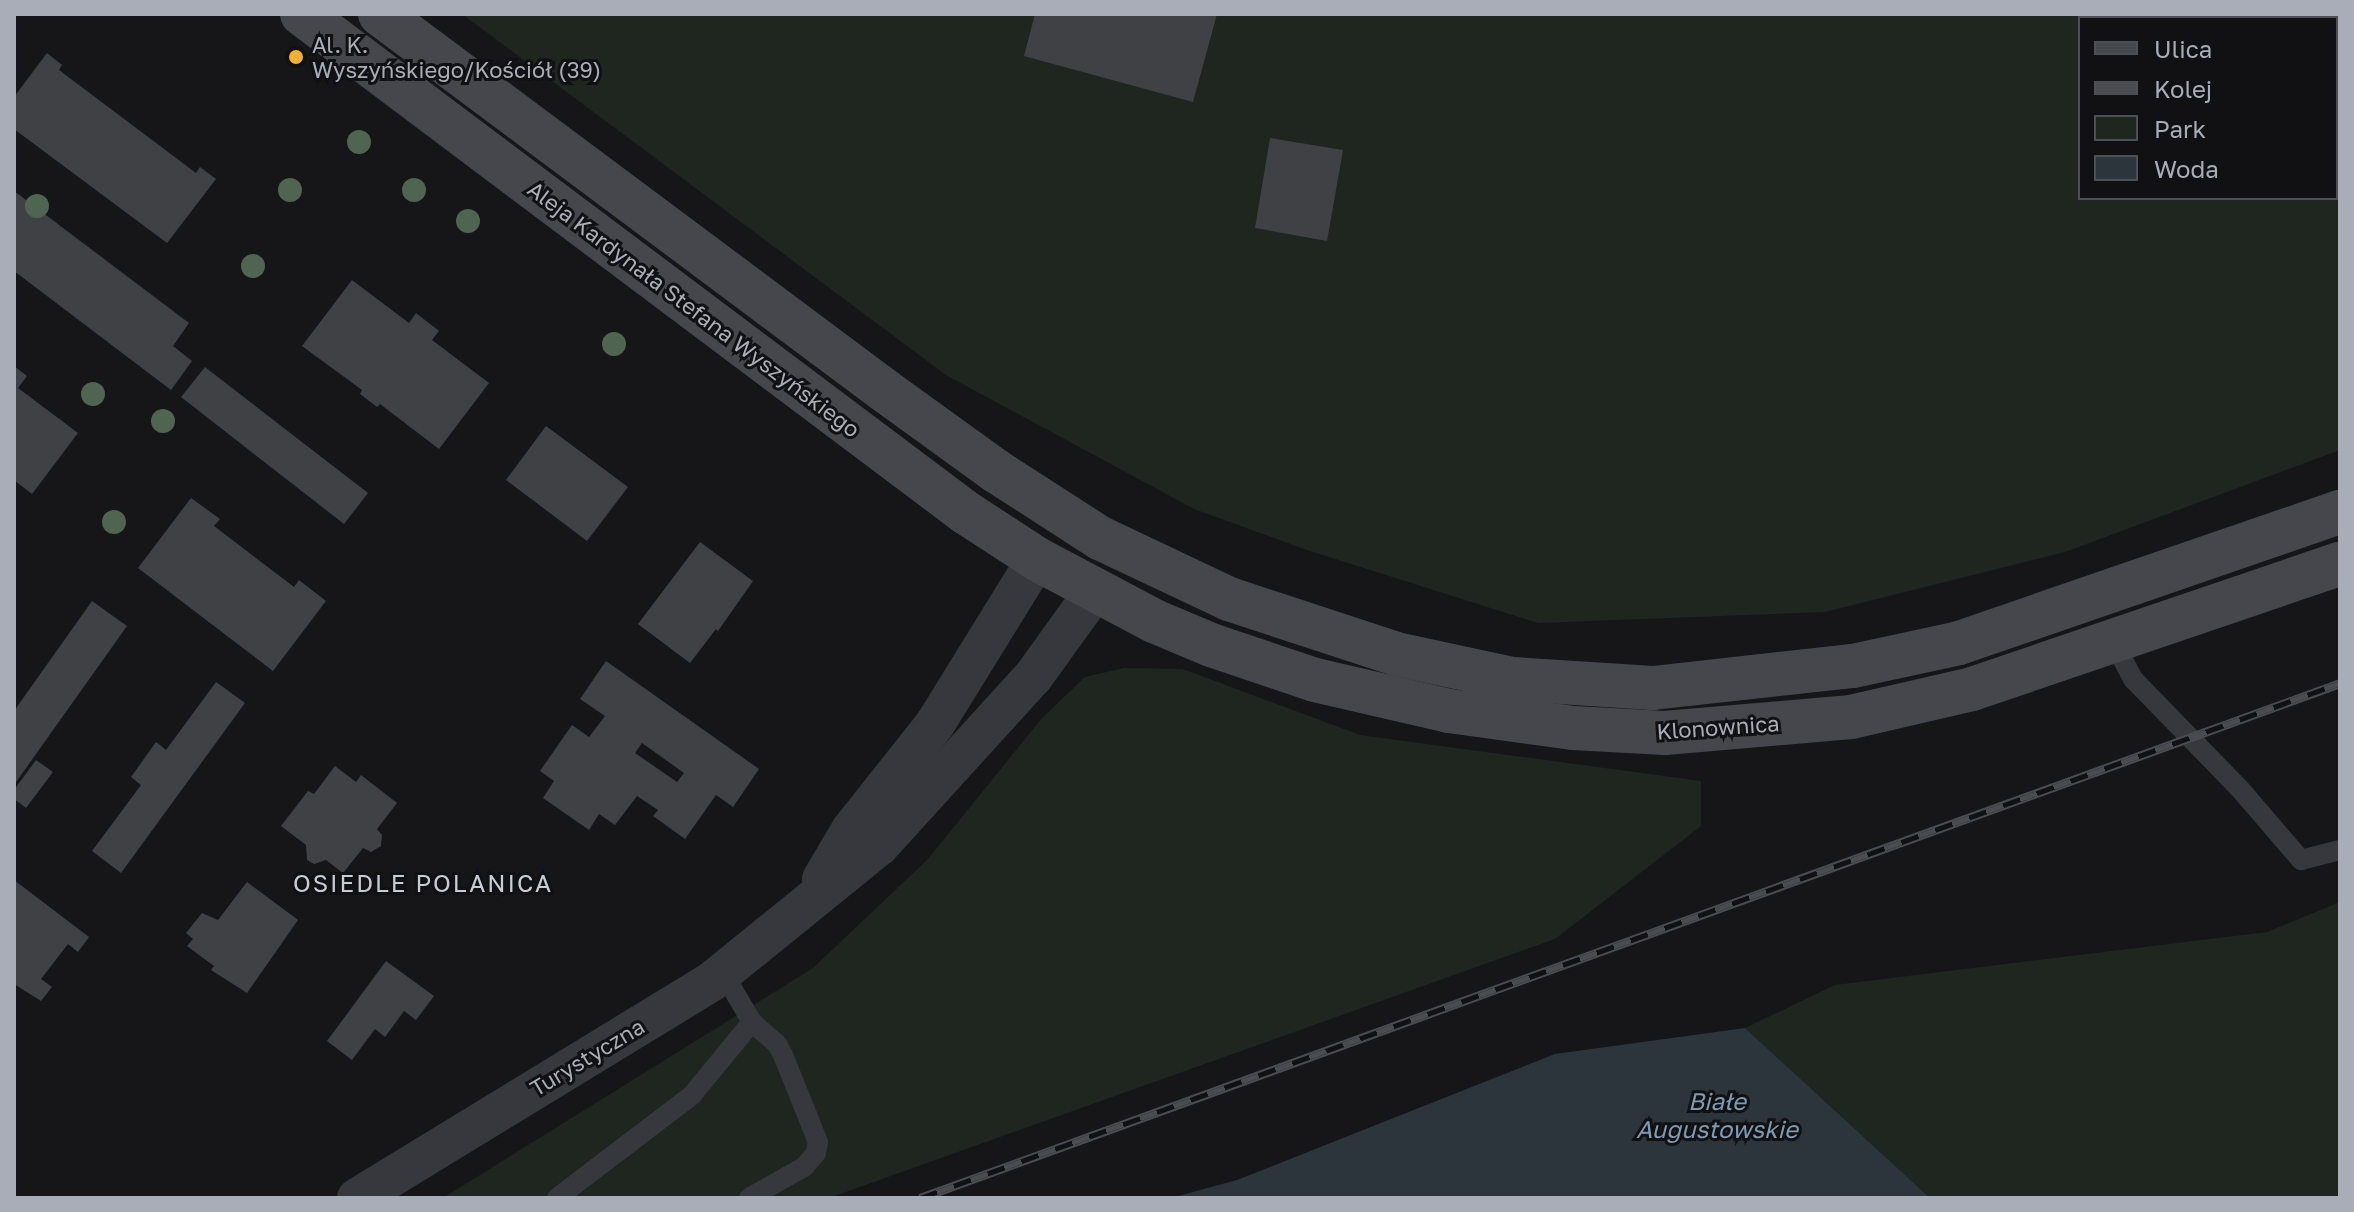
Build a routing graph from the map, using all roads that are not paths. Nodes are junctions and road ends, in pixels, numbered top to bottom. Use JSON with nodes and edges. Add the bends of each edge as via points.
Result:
{"nodes":[{"id":1,"x":302,"y":14,"type":"edge"},
{"id":2,"x":380,"y":14,"type":"edge"},
{"id":3,"x":664,"y":223,"type":"junction"},
{"id":4,"x":634,"y":264,"type":"junction"},
{"id":5,"x":2340,"y":512,"type":"edge"},
{"id":6,"x":1100,"y":538,"type":"junction"},
{"id":7,"x":1037,"y":559,"type":"junction"},
{"id":8,"x":2340,"y":564,"type":"edge"},
{"id":9,"x":1095,"y":591,"type":"junction"},
{"id":10,"x":2099,"y":597,"type":"junction"},
{"id":11,"x":2114,"y":643,"type":"junction"},
{"id":12,"x":2340,"y":850,"type":"edge"},
{"id":13,"x":808,"y":904,"type":"junction"},
{"id":14,"x":723,"y":973,"type":"junction"},
{"id":15,"x":752,"y":1022,"type":"junction"},
{"id":16,"x":357,"y":1198,"type":"edge"},
{"id":17,"x":557,"y":1198,"type":"edge"},
{"id":18,"x":749,"y":1198,"type":"edge"}],
"edges":[{"from":1,"to":4,"type":"main road","name":"Aleja Kardynała Stefana Wyszyńskiego"},
{"from":2,"to":3,"type":"main road"},
{"from":3,"to":4,"type":"main road"},
{"from":3,"to":6,"type":"main road","via":[[934,426]]},
{"from":4,"to":7,"type":"main road","name":"Aleja Kardynała Stefana Wyszyńskiego","via":[[965,512]]},
{"from":5,"to":10,"type":"main road","name":"Klonownica"},
{"from":6,"to":7,"type":"main road"},
{"from":6,"to":9,"type":"main road"},
{"from":6,"to":10,"type":"main road","name":"Klonownica","via":[[1229,599],[1396,654],[1513,679],[1637,687],[1853,666],[1959,643]]},
{"from":7,"to":9,"type":"main road","name":"Aleja Kardynała Stefana Wyszyńskiego"},
{"from":7,"to":13,"type":"street","name":"Turystyczna","via":[[935,724],[851,830]]},
{"from":8,"to":11,"type":"main road","name":"Klonownica"},
{"from":9,"to":11,"type":"main road","name":"Klonownica","via":[[1211,645],[1315,680],[1449,711],[1573,728],[1665,733],[1851,717],[1972,689]]},
{"from":9,"to":13,"type":"street","name":"Turystyczna","via":[[1033,677],[879,846]]},
{"from":10,"to":11,"type":"main road"},
{"from":11,"to":12,"type":"lane","via":[[2133,679],[2301,860]]},
{"from":13,"to":14,"type":"street","name":"Turystyczna"},
{"from":14,"to":15,"type":"lane"},
{"from":14,"to":16,"type":"street","name":"Turystyczna"},
{"from":15,"to":17,"type":"lane","via":[[692,1095]]},
{"from":15,"to":18,"type":"lane","via":[[777,1044],[818,1142],[804,1167]]}]}
